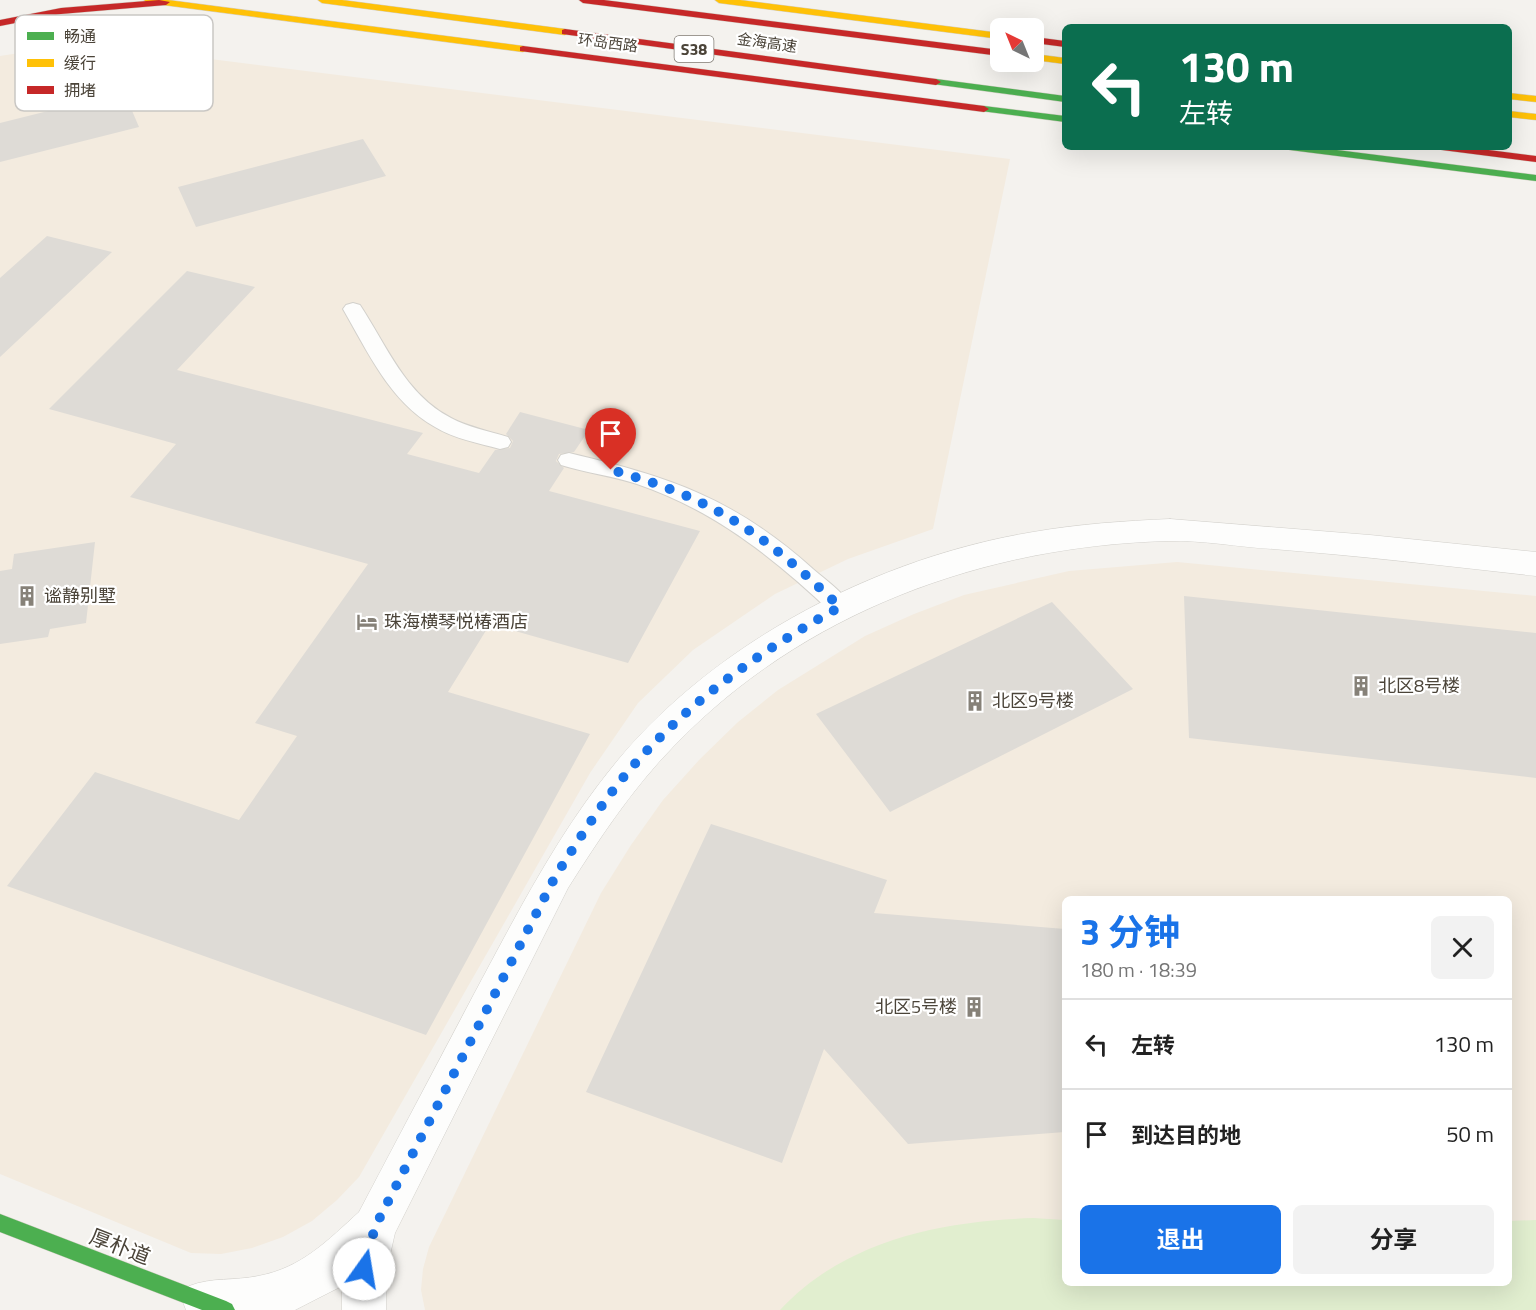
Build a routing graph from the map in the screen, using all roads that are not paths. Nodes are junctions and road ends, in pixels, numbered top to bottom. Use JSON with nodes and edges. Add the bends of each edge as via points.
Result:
{"nodes":[{"id":1,"x":148,"y":0,"type":"edge"},
{"id":2,"x":322,"y":0,"type":"edge"},
{"id":3,"x":583,"y":0,"type":"edge"},
{"id":4,"x":719,"y":0,"type":"edge"},
{"id":5,"x":166,"y":2,"type":"junction"},
{"id":6,"x":30,"y":15,"type":"edge"},
{"id":7,"x":15,"y":19,"type":"edge"},
{"id":8,"x":0,"y":23,"type":"edge"},
{"id":9,"x":990,"y":35,"type":"edge"},
{"id":10,"x":1044,"y":41,"type":"edge"},
{"id":11,"x":1062,"y":44,"type":"edge"},
{"id":12,"x":990,"y":52,"type":"edge"},
{"id":13,"x":1044,"y":58,"type":"edge"},
{"id":14,"x":1062,"y":61,"type":"edge"},
{"id":15,"x":1512,"y":96,"type":"edge"},
{"id":16,"x":1062,"y":99,"type":"edge"},
{"id":17,"x":1536,"y":99,"type":"edge"},
{"id":18,"x":1512,"y":114,"type":"edge"},
{"id":19,"x":1536,"y":117,"type":"edge"},
{"id":20,"x":1062,"y":119,"type":"edge"},
{"id":21,"x":1314,"y":150,"type":"edge"},
{"id":22,"x":1466,"y":150,"type":"edge"},
{"id":23,"x":1536,"y":159,"type":"edge"},
{"id":24,"x":1536,"y":178,"type":"edge"},
{"id":25,"x":353,"y":309,"type":"dead end"},
{"id":26,"x":500,"y":442,"type":"dead end"},
{"id":27,"x":569,"y":460,"type":"dead end"},
{"id":28,"x":1536,"y":564,"type":"edge"},
{"id":29,"x":840,"y":607,"type":"junction"},
{"id":30,"x":0,"y":1223,"type":"edge"},
{"id":31,"x":375,"y":1227,"type":"junction"},
{"id":32,"x":216,"y":1306,"type":"edge"},
{"id":33,"x":364,"y":1310,"type":"edge"}],
"edges":[{"from":1,"to":5,"type":"main road","name":"环岛西路"},
{"from":2,"to":16,"type":"main road","name":"金海高速","number":"S38"},
{"from":3,"to":12,"type":"main road","name":"金海高速","number":"S38"},
{"from":4,"to":9,"type":"main road"},
{"from":5,"to":6,"type":"main road"},
{"from":5,"to":20,"type":"main road","name":"环岛西路"},
{"from":7,"to":8,"type":"main road"},
{"from":10,"to":11,"type":"main road"},
{"from":13,"to":14,"type":"main road"},
{"from":15,"to":17,"type":"main road"},
{"from":18,"to":19,"type":"main road"},
{"from":21,"to":24,"type":"main road"},
{"from":22,"to":23,"type":"main road"},
{"from":25,"to":26,"type":"lane","via":[[409,400],[439,422]]},
{"from":27,"to":29,"type":"lane","via":[[652,481],[727,515],[792,561]]},
{"from":28,"to":29,"type":"street","via":[[1171,530],[1113,533],[1056,539],[978,556],[891,584]]},
{"from":29,"to":31,"type":"street","via":[[792,633],[720,684],[662,735],[623,778],[555,877]]},
{"from":30,"to":32,"type":"main road","name":"厚朴道"},
{"from":31,"to":32,"type":"street","via":[[348,1255],[315,1279],[280,1295]]},
{"from":31,"to":33,"type":"street","via":[[362,1283]]}]}
